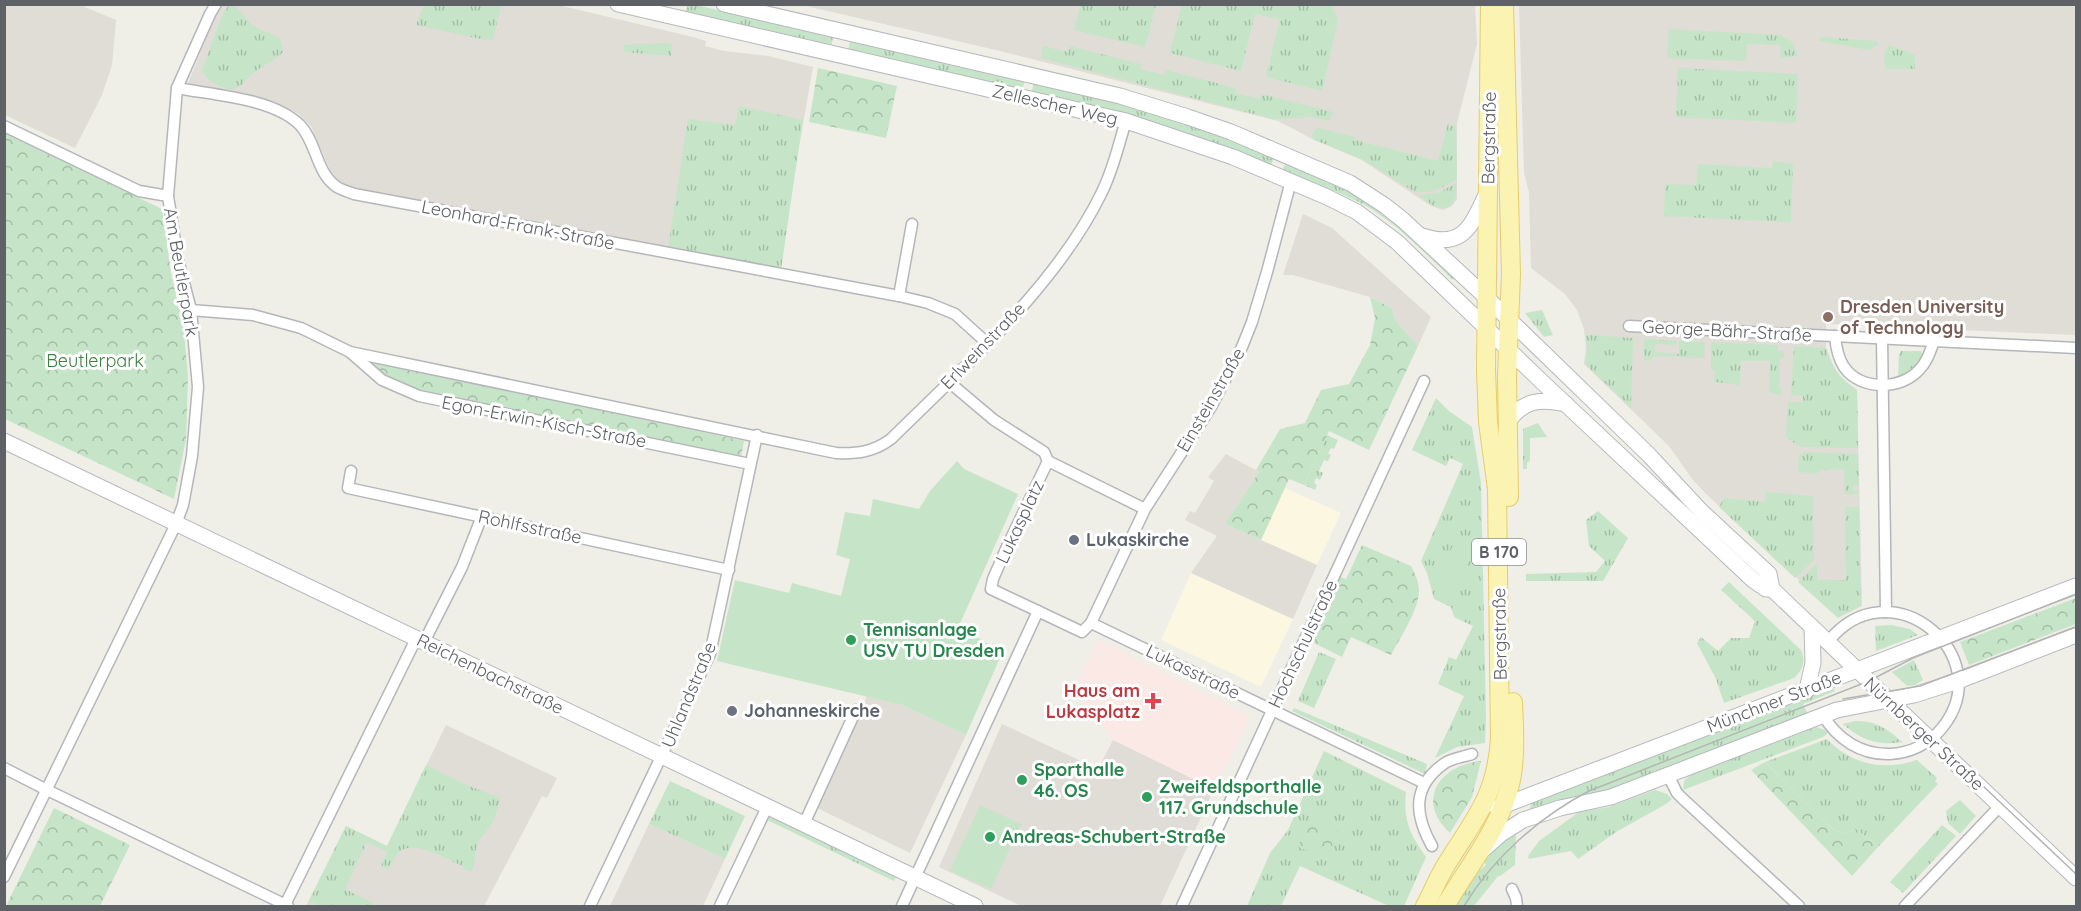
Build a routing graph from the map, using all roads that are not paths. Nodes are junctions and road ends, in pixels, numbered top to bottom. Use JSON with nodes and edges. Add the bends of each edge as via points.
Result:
{"nodes":[{"id":1,"x":216,"y":4,"type":"edge"},
{"id":2,"x":618,"y":4,"type":"edge"},
{"id":3,"x":724,"y":4,"type":"edge"},
{"id":4,"x":1490,"y":4,"type":"edge"},
{"id":5,"x":1504,"y":4,"type":"edge"},
{"id":6,"x":177,"y":88,"type":"junction"},
{"id":7,"x":1126,"y":121,"type":"junction"},
{"id":8,"x":4,"y":126,"type":"edge"},
{"id":9,"x":1292,"y":181,"type":"junction"},
{"id":10,"x":1488,"y":190,"type":"junction"},
{"id":11,"x":168,"y":196,"type":"junction"},
{"id":12,"x":912,"y":224,"type":"dead end"},
{"id":13,"x":1420,"y":235,"type":"junction"},
{"id":14,"x":899,"y":296,"type":"junction"},
{"id":15,"x":1488,"y":299,"type":"junction"},
{"id":16,"x":191,"y":310,"type":"junction"},
{"id":17,"x":1509,"y":321,"type":"junction"},
{"id":18,"x":1629,"y":326,"type":"dead end"},
{"id":19,"x":1487,"y":328,"type":"junction"},
{"id":20,"x":1835,"y":336,"type":"junction"},
{"id":21,"x":1882,"y":338,"type":"junction"},
{"id":22,"x":1934,"y":341,"type":"junction"},
{"id":23,"x":987,"y":343,"type":"junction"},
{"id":24,"x":2076,"y":348,"type":"edge"},
{"id":25,"x":1507,"y":349,"type":"junction"},
{"id":26,"x":350,"y":351,"type":"junction"},
{"id":27,"x":1424,"y":381,"type":"dead end"},
{"id":28,"x":949,"y":382,"type":"junction"},
{"id":29,"x":1882,"y":385,"type":"junction"},
{"id":30,"x":1566,"y":404,"type":"junction"},
{"id":31,"x":1507,"y":423,"type":"junction"},
{"id":32,"x":757,"y":435,"type":"junction"},
{"id":33,"x":4,"y":441,"type":"edge"},
{"id":34,"x":1048,"y":461,"type":"junction"},
{"id":35,"x":750,"y":464,"type":"junction"},
{"id":36,"x":351,"y":471,"type":"dead end"},
{"id":37,"x":1146,"y":509,"type":"junction"},
{"id":38,"x":482,"y":516,"type":"junction"},
{"id":39,"x":176,"y":524,"type":"junction"},
{"id":40,"x":729,"y":570,"type":"junction"},
{"id":41,"x":2076,"y":586,"type":"edge"},
{"id":42,"x":1772,"y":590,"type":"junction"},
{"id":43,"x":1038,"y":611,"type":"junction"},
{"id":44,"x":1886,"y":612,"type":"junction"},
{"id":45,"x":1091,"y":623,"type":"junction"},
{"id":46,"x":1812,"y":627,"type":"junction"},
{"id":47,"x":2076,"y":635,"type":"edge"},
{"id":48,"x":1942,"y":639,"type":"junction"},
{"id":49,"x":420,"y":640,"type":"junction"},
{"id":50,"x":1828,"y":642,"type":"junction"},
{"id":51,"x":1858,"y":671,"type":"junction"},
{"id":52,"x":1958,"y":681,"type":"junction"},
{"id":53,"x":1807,"y":690,"type":"junction"},
{"id":54,"x":1889,"y":700,"type":"junction"},
{"id":55,"x":856,"y":710,"type":"dead end"},
{"id":56,"x":1272,"y":710,"type":"junction"},
{"id":57,"x":1823,"y":715,"type":"junction"},
{"id":58,"x":1930,"y":739,"type":"junction"},
{"id":59,"x":1472,"y":754,"type":"dead end"},
{"id":60,"x":662,"y":757,"type":"junction"},
{"id":61,"x":4,"y":768,"type":"edge"},
{"id":62,"x":1668,"y":775,"type":"junction"},
{"id":63,"x":1424,"y":783,"type":"junction"},
{"id":64,"x":46,"y":790,"type":"junction"},
{"id":65,"x":1503,"y":805,"type":"junction"},
{"id":66,"x":2000,"y":806,"type":"junction"},
{"id":67,"x":767,"y":807,"type":"junction"},
{"id":68,"x":1474,"y":822,"type":"junction"},
{"id":69,"x":804,"y":825,"type":"junction"},
{"id":70,"x":1432,"y":846,"type":"dead end"},
{"id":71,"x":1477,"y":854,"type":"junction"},
{"id":72,"x":4,"y":877,"type":"edge"},
{"id":73,"x":914,"y":878,"type":"junction"},
{"id":74,"x":2076,"y":878,"type":"edge"},
{"id":75,"x":1512,"y":889,"type":"dead end"},
{"id":76,"x":287,"y":906,"type":"edge"},
{"id":77,"x":590,"y":906,"type":"edge"},
{"id":78,"x":720,"y":906,"type":"edge"},
{"id":79,"x":902,"y":906,"type":"edge"},
{"id":80,"x":975,"y":906,"type":"edge"},
{"id":81,"x":1182,"y":906,"type":"edge"},
{"id":82,"x":1425,"y":906,"type":"edge"},
{"id":83,"x":1445,"y":906,"type":"edge"},
{"id":84,"x":1516,"y":906,"type":"edge"},
{"id":85,"x":1799,"y":906,"type":"edge"},
{"id":86,"x":1905,"y":906,"type":"edge"}],
"edges":[{"from":1,"to":6,"type":"street"},
{"from":2,"to":7,"type":"main road","name":"Zellescher Weg"},
{"from":3,"to":13,"type":"main road","name":"Zellescher Weg","via":[[1031,74],[1188,117],[1350,183]]},
{"from":4,"to":10,"type":"main road","name":"Bergstraße","number":"B 170"},
{"from":5,"to":17,"type":"main road","number":"B 170"},
{"from":6,"to":11,"type":"street"},
{"from":6,"to":14,"type":"street","name":"Leonhard-Frank-Straße","via":[[266,106],[286,114],[312,142],[321,169],[337,187],[354,194]]},
{"from":7,"to":9,"type":"main road","name":"Zellescher Weg"},
{"from":7,"to":23,"type":"street","name":"Erlweinstraße","via":[[1112,169],[1086,223],[1047,278]]},
{"from":8,"to":11,"type":"street","name":"Am Beutlerpark","via":[[139,192]]},
{"from":9,"to":19,"type":"main road","name":"Zellescher Weg","via":[[1357,212],[1378,227]]},
{"from":9,"to":37,"type":"street","name":"Einsteinstraße","via":[[1242,347],[1212,406]]},
{"from":10,"to":13,"type":"main road","via":[[1464,234],[1440,241]]},
{"from":10,"to":15,"type":"main road","name":"Bergstraße","number":"B 170"},
{"from":11,"to":16,"type":"street","name":"Am Beutlerpark"},
{"from":12,"to":14,"type":"street"},
{"from":13,"to":15,"type":"main road","name":"Zellescher Weg"},
{"from":14,"to":23,"type":"street","name":"Leonhard-Frank-Straße","via":[[955,314]]},
{"from":15,"to":17,"type":"main road","name":"Zellescher Weg"},
{"from":15,"to":19,"type":"main road","number":"B 170"},
{"from":16,"to":26,"type":"street","name":"Egon-Erwin-Kisch-Straße","via":[[254,315],[301,328]]},
{"from":16,"to":39,"type":"street","name":"Am Beutlerpark","via":[[198,387],[192,456]]},
{"from":17,"to":25,"type":"main road","number":"B 170"},
{"from":17,"to":42,"type":"main road","name":"Nürnberger Straße","via":[[1769,574]]},
{"from":18,"to":20,"type":"street","name":"George-Bähr-Straße"},
{"from":19,"to":25,"type":"main road","name":"Nürnberger Straße"},
{"from":19,"to":68,"type":"main road","name":"Bergstraße","number":"B 170","via":[[1488,422],[1497,489],[1502,717],[1495,778]]},
{"from":20,"to":21,"type":"street","name":"George-Bähr-Straße"},
{"from":20,"to":29,"type":"street","via":[[1844,368],[1865,383]]},
{"from":21,"to":22,"type":"street","name":"George-Bähr-Straße"},
{"from":21,"to":29,"type":"street"},
{"from":22,"to":24,"type":"street","name":"George-Bähr-Straße"},
{"from":22,"to":29,"type":"street","via":[[1928,359],[1915,375],[1895,385]]},
{"from":23,"to":28,"type":"street","name":"Erlweinstraße"},
{"from":25,"to":30,"type":"main road","name":"Nürnberger Straße"},
{"from":25,"to":31,"type":"main road","number":"B 170"},
{"from":26,"to":32,"type":"street","name":"Egon-Erwin-Kisch-Straße"},
{"from":26,"to":35,"type":"street","name":"Egon-Erwin-Kisch-Straße","via":[[382,380],[419,396]]},
{"from":27,"to":56,"type":"street","name":"Hochschulstraße"},
{"from":28,"to":32,"type":"street","name":"Erlweinstraße","via":[[891,439],[865,453],[836,453]]},
{"from":28,"to":34,"type":"street","via":[[994,420],[1044,452]]},
{"from":29,"to":44,"type":"street"},
{"from":30,"to":31,"type":"main road","via":[[1534,401]]},
{"from":30,"to":42,"type":"main road","name":"Nürnberger Straße","via":[[1753,580]]},
{"from":31,"to":65,"type":"main road","number":"B 170","via":[[1514,750]]},
{"from":32,"to":35,"type":"street","name":"Uhlandstraße"},
{"from":33,"to":39,"type":"main road","name":"Reichenbachstraße"},
{"from":34,"to":37,"type":"street","name":"Lukasplatz"},
{"from":34,"to":43,"type":"street","name":"Lukasplatz","via":[[1006,549],[992,589]]},
{"from":35,"to":40,"type":"street","name":"Uhlandstraße"},
{"from":36,"to":38,"type":"street","name":"Rohlfsstraße","via":[[348,488]]},
{"from":37,"to":45,"type":"street"},
{"from":38,"to":40,"type":"street","name":"Rohlfsstraße"},
{"from":38,"to":49,"type":"street","via":[[462,567]]},
{"from":39,"to":49,"type":"main road","name":"Reichenbachstraße"},
{"from":39,"to":64,"type":"street","name":"Am Beutlerpark"},
{"from":40,"to":60,"type":"street","name":"Uhlandstraße","via":[[710,654]]},
{"from":41,"to":48,"type":"main road","name":"Münchner Straße"},
{"from":42,"to":46,"type":"main road","name":"Nürnberger Straße"},
{"from":43,"to":45,"type":"street","name":"Lukasplatz","via":[[1082,632]]},
{"from":43,"to":73,"type":"street"},
{"from":44,"to":48,"type":"street","via":[[1915,618]]},
{"from":44,"to":50,"type":"street","via":[[1853,620]]},
{"from":45,"to":56,"type":"street","name":"Lukasstraße"},
{"from":46,"to":50,"type":"main road","name":"Nürnberger Straße"},
{"from":46,"to":53,"type":"main road","via":[[1813,663]]},
{"from":47,"to":52,"type":"main road","name":"Münchner Straße"},
{"from":48,"to":51,"type":"main road","name":"Münchner Straße"},
{"from":48,"to":52,"type":"street","via":[[1954,660]]},
{"from":49,"to":60,"type":"main road","name":"Reichenbachstraße"},
{"from":49,"to":76,"type":"street"},
{"from":50,"to":51,"type":"main road","name":"Nürnberger Straße"},
{"from":51,"to":53,"type":"main road","name":"Münchner Straße"},
{"from":51,"to":54,"type":"main road","name":"Nürnberger Straße"},
{"from":52,"to":54,"type":"main road","name":"Münchner Straße"},
{"from":52,"to":58,"type":"street","via":[[1952,712]]},
{"from":53,"to":65,"type":"main road","name":"Münchner Straße"},
{"from":54,"to":57,"type":"main road","name":"Münchner Straße"},
{"from":54,"to":58,"type":"main road","name":"Nürnberger Straße"},
{"from":55,"to":69,"type":"street"},
{"from":56,"to":63,"type":"street","name":"Lukasstraße"},
{"from":56,"to":81,"type":"street","name":"Hochschulstraße"},
{"from":57,"to":58,"type":"street","via":[[1842,739],[1871,752],[1899,753]]},
{"from":57,"to":62,"type":"main road","name":"Münchner Straße"},
{"from":58,"to":66,"type":"main road","name":"Nürnberger Straße"},
{"from":59,"to":63,"type":"street","via":[[1446,762]]},
{"from":60,"to":67,"type":"main road","name":"Reichenbachstraße"},
{"from":60,"to":77,"type":"street","name":"Uhlandstraße"},
{"from":61,"to":64,"type":"street"},
{"from":62,"to":71,"type":"main road","name":"Münchner Straße","via":[[1611,797],[1522,820]]},
{"from":62,"to":85,"type":"street","via":[[1677,793]]},
{"from":63,"to":70,"type":"street","via":[[1419,806],[1421,827]]},
{"from":64,"to":72,"type":"street","name":"Am Beutlerpark"},
{"from":64,"to":76,"type":"street"},
{"from":65,"to":68,"type":"main road","name":"Münchner Straße"},
{"from":65,"to":71,"type":"main road","number":"B 170"},
{"from":66,"to":74,"type":"main road","name":"Nürnberger Straße"},
{"from":66,"to":86,"type":"street"},
{"from":67,"to":69,"type":"main road","name":"Reichenbachstraße"},
{"from":67,"to":78,"type":"street"},
{"from":68,"to":82,"type":"main road","number":"B 170","via":[[1444,867]]},
{"from":69,"to":73,"type":"main road","name":"Reichenbachstraße"},
{"from":71,"to":83,"type":"main road","number":"B 170"},
{"from":73,"to":79,"type":"street"},
{"from":73,"to":80,"type":"main road","name":"Reichenbachstraße"},
{"from":75,"to":84,"type":"street"}]}
